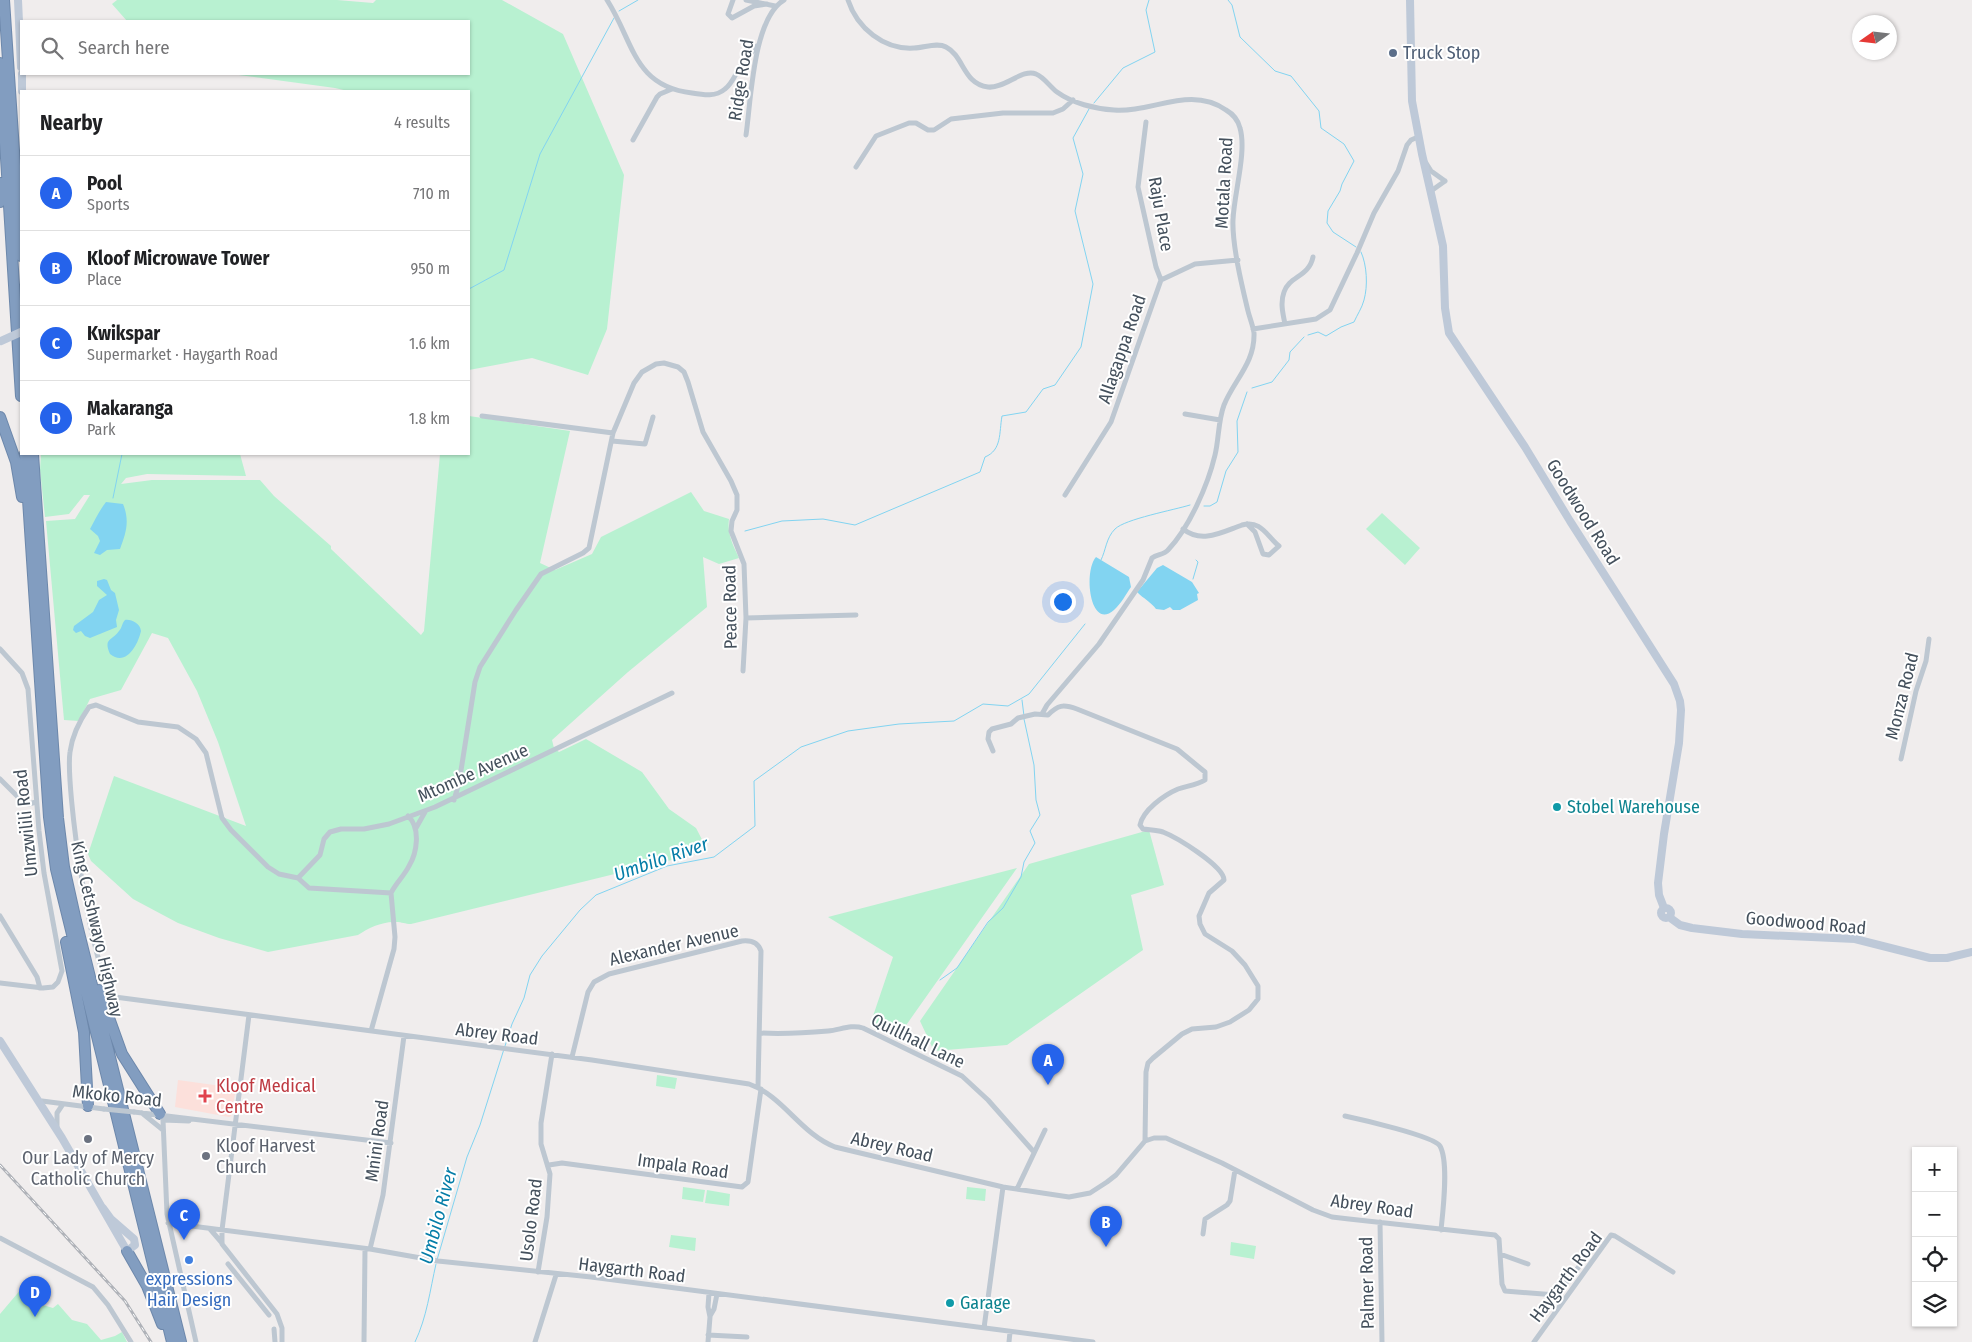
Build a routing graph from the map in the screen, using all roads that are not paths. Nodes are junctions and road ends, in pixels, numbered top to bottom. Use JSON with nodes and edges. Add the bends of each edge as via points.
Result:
{"nodes":[{"id":1,"x":4,"y":0,"type":"edge"},
{"id":2,"x":18,"y":0,"type":"edge"},
{"id":3,"x":607,"y":0,"type":"edge"},
{"id":4,"x":733,"y":0,"type":"edge"},
{"id":5,"x":746,"y":0,"type":"edge"},
{"id":6,"x":784,"y":0,"type":"edge"},
{"id":7,"x":848,"y":0,"type":"edge"},
{"id":8,"x":1410,"y":0,"type":"edge"},
{"id":9,"x":767,"y":4,"type":"junction"},
{"id":10,"x":777,"y":5,"type":"junction"},
{"id":11,"x":20,"y":45,"type":"edge"},
{"id":12,"x":757,"y":46,"type":"junction"},
{"id":13,"x":0,"y":63,"type":"edge"},
{"id":14,"x":22,"y":75,"type":"edge"},
{"id":15,"x":672,"y":89,"type":"junction"},
{"id":16,"x":22,"y":90,"type":"edge"},
{"id":17,"x":1073,"y":100,"type":"junction"},
{"id":18,"x":1146,"y":122,"type":"dead end"},
{"id":19,"x":746,"y":135,"type":"dead end"},
{"id":20,"x":1418,"y":137,"type":"junction"},
{"id":21,"x":632,"y":140,"type":"dead end"},
{"id":22,"x":5,"y":152,"type":"junction"},
{"id":23,"x":1422,"y":154,"type":"junction"},
{"id":24,"x":856,"y":167,"type":"dead end"},
{"id":25,"x":17,"y":187,"type":"junction"},
{"id":26,"x":1431,"y":191,"type":"junction"},
{"id":27,"x":20,"y":200,"type":"edge"},
{"id":28,"x":0,"y":202,"type":"edge"},
{"id":29,"x":20,"y":239,"type":"edge"},
{"id":30,"x":1313,"y":257,"type":"dead end"},
{"id":31,"x":1238,"y":260,"type":"junction"},
{"id":32,"x":1161,"y":280,"type":"junction"},
{"id":33,"x":1284,"y":324,"type":"junction"},
{"id":34,"x":1253,"y":329,"type":"junction"},
{"id":35,"x":20,"y":332,"type":"edge"},
{"id":36,"x":0,"y":342,"type":"edge"},
{"id":37,"x":20,"y":381,"type":"edge"},
{"id":38,"x":1185,"y":414,"type":"dead end"},
{"id":39,"x":482,"y":416,"type":"dead end"},
{"id":40,"x":0,"y":417,"type":"edge"},
{"id":41,"x":653,"y":417,"type":"dead end"},
{"id":42,"x":1220,"y":420,"type":"junction"},
{"id":43,"x":613,"y":434,"type":"junction"},
{"id":44,"x":612,"y":441,"type":"junction"},
{"id":45,"x":25,"y":455,"type":"edge"},
{"id":46,"x":35,"y":455,"type":"edge"},
{"id":47,"x":1065,"y":495,"type":"dead end"},
{"id":48,"x":1247,"y":524,"type":"junction"},
{"id":49,"x":1183,"y":529,"type":"junction"},
{"id":50,"x":32,"y":562,"type":"junction"},
{"id":51,"x":856,"y":615,"type":"dead end"},
{"id":52,"x":746,"y":618,"type":"junction"},
{"id":53,"x":1929,"y":639,"type":"dead end"},
{"id":54,"x":0,"y":649,"type":"edge"},
{"id":55,"x":743,"y":671,"type":"dead end"},
{"id":56,"x":672,"y":693,"type":"dead end"},
{"id":57,"x":1042,"y":714,"type":"junction"},
{"id":58,"x":993,"y":751,"type":"dead end"},
{"id":59,"x":1901,"y":759,"type":"dead end"},
{"id":60,"x":0,"y":779,"type":"edge"},
{"id":61,"x":454,"y":800,"type":"junction"},
{"id":62,"x":36,"y":802,"type":"junction"},
{"id":63,"x":426,"y":811,"type":"junction"},
{"id":64,"x":408,"y":816,"type":"junction"},
{"id":65,"x":415,"y":828,"type":"junction"},
{"id":66,"x":56,"y":869,"type":"junction"},
{"id":67,"x":298,"y":878,"type":"junction"},
{"id":68,"x":392,"y":894,"type":"junction"},
{"id":69,"x":0,"y":916,"type":"edge"},
{"id":70,"x":1972,"y":952,"type":"edge"},
{"id":71,"x":84,"y":955,"type":"junction"},
{"id":72,"x":0,"y":982,"type":"edge"},
{"id":73,"x":40,"y":988,"type":"junction"},
{"id":74,"x":238,"y":1014,"type":"junction"},
{"id":75,"x":249,"y":1015,"type":"junction"},
{"id":76,"x":371,"y":1031,"type":"junction"},
{"id":77,"x":760,"y":1033,"type":"junction"},
{"id":78,"x":404,"y":1036,"type":"junction"},
{"id":79,"x":0,"y":1041,"type":"edge"},
{"id":80,"x":246,"y":1041,"type":"junction"},
{"id":81,"x":552,"y":1054,"type":"junction"},
{"id":82,"x":572,"y":1057,"type":"junction"},
{"id":83,"x":759,"y":1088,"type":"junction"},
{"id":84,"x":40,"y":1103,"type":"junction"},
{"id":85,"x":63,"y":1104,"type":"junction"},
{"id":86,"x":88,"y":1106,"type":"junction"},
{"id":87,"x":142,"y":1113,"type":"junction"},
{"id":88,"x":1345,"y":1116,"type":"dead end"},
{"id":89,"x":162,"y":1117,"type":"junction"},
{"id":90,"x":235,"y":1124,"type":"junction"},
{"id":91,"x":57,"y":1129,"type":"junction"},
{"id":92,"x":163,"y":1130,"type":"junction"},
{"id":93,"x":1045,"y":1130,"type":"dead end"},
{"id":94,"x":1145,"y":1141,"type":"junction"},
{"id":95,"x":391,"y":1143,"type":"junction"},
{"id":96,"x":1034,"y":1152,"type":"junction"},
{"id":97,"x":549,"y":1165,"type":"junction"},
{"id":98,"x":1236,"y":1170,"type":"junction"},
{"id":99,"x":1004,"y":1187,"type":"junction"},
{"id":100,"x":1017,"y":1189,"type":"junction"},
{"id":101,"x":103,"y":1208,"type":"junction"},
{"id":102,"x":1380,"y":1222,"type":"junction"},
{"id":103,"x":168,"y":1223,"type":"junction"},
{"id":104,"x":210,"y":1228,"type":"junction"},
{"id":105,"x":222,"y":1230,"type":"junction"},
{"id":106,"x":1441,"y":1230,"type":"junction"},
{"id":107,"x":1203,"y":1234,"type":"dead end"},
{"id":108,"x":0,"y":1238,"type":"edge"},
{"id":109,"x":222,"y":1244,"type":"junction"},
{"id":110,"x":368,"y":1249,"type":"junction"},
{"id":111,"x":127,"y":1251,"type":"junction"},
{"id":112,"x":1500,"y":1254,"type":"junction"},
{"id":113,"x":228,"y":1264,"type":"dead end"},
{"id":114,"x":1528,"y":1264,"type":"dead end"},
{"id":115,"x":1581,"y":1264,"type":"dead end"},
{"id":116,"x":538,"y":1272,"type":"junction"},
{"id":117,"x":1673,"y":1272,"type":"dead end"},
{"id":118,"x":556,"y":1275,"type":"junction"},
{"id":119,"x":709,"y":1293,"type":"junction"},
{"id":120,"x":717,"y":1294,"type":"junction"},
{"id":121,"x":266,"y":1299,"type":"junction"},
{"id":122,"x":260,"y":1303,"type":"junction"},
{"id":123,"x":269,"y":1315,"type":"dead end"},
{"id":124,"x":710,"y":1317,"type":"junction"},
{"id":125,"x":984,"y":1328,"type":"junction"},
{"id":126,"x":274,"y":1330,"type":"dead end"},
{"id":127,"x":1010,"y":1332,"type":"junction"},
{"id":128,"x":708,"y":1335,"type":"junction"},
{"id":129,"x":747,"y":1337,"type":"dead end"},
{"id":130,"x":130,"y":1342,"type":"edge"},
{"id":131,"x":168,"y":1342,"type":"edge"},
{"id":132,"x":172,"y":1342,"type":"edge"},
{"id":133,"x":181,"y":1342,"type":"edge"},
{"id":134,"x":196,"y":1342,"type":"edge"},
{"id":135,"x":275,"y":1342,"type":"edge"},
{"id":136,"x":282,"y":1342,"type":"edge"},
{"id":137,"x":364,"y":1342,"type":"edge"},
{"id":138,"x":535,"y":1342,"type":"edge"},
{"id":139,"x":708,"y":1342,"type":"edge"},
{"id":140,"x":1009,"y":1342,"type":"edge"},
{"id":141,"x":1093,"y":1342,"type":"edge"},
{"id":142,"x":1382,"y":1342,"type":"edge"},
{"id":143,"x":1534,"y":1342,"type":"edge"}],
"edges":[{"from":1,"to":25,"type":"highway"},
{"from":2,"to":11,"type":"street"},
{"from":3,"to":15,"type":"street","via":[[644,69]]},
{"from":4,"to":9,"type":"street","via":[[728,14],[732,18],[754,6]]},
{"from":5,"to":9,"type":"street"},
{"from":6,"to":10,"type":"street"},
{"from":7,"to":17,"type":"street","name":"Motala Road","via":[[860,23],[876,38],[908,48],[945,46],[979,85],[994,87],[1034,73],[1056,92]]},
{"from":8,"to":20,"type":"street","name":"Goodwood Road","via":[[1412,101]]},
{"from":9,"to":10,"type":"street"},
{"from":10,"to":12,"type":"street","name":"Ridge Road","via":[[767,19]]},
{"from":12,"to":15,"type":"street","via":[[722,92],[705,95]]},
{"from":12,"to":19,"type":"street","name":"Ridge Road"},
{"from":13,"to":22,"type":"highway"},
{"from":14,"to":16,"type":"street"},
{"from":15,"to":21,"type":"street","via":[[657,97]]},
{"from":17,"to":24,"type":"street","via":[[1053,113],[1003,113],[951,119],[933,130],[916,123],[909,124],[875,137]]},
{"from":17,"to":31,"type":"street","name":"Motala Road","via":[[1100,108],[1123,110],[1198,99],[1233,115],[1242,138],[1233,227]]},
{"from":18,"to":32,"type":"street","name":"Raju Place","via":[[1138,187]]},
{"from":20,"to":23,"type":"street","name":"Goodwood Road"},
{"from":20,"to":33,"type":"street","via":[[1407,146],[1398,171],[1374,213],[1328,312],[1316,319]]},
{"from":22,"to":28,"type":"highway"},
{"from":22,"to":37,"type":"highway"},
{"from":23,"to":26,"type":"street","name":"Goodwood Road"},
{"from":23,"to":26,"type":"street","via":[[1431,171],[1445,181]]},
{"from":25,"to":27,"type":"highway"},
{"from":25,"to":29,"type":"highway"},
{"from":26,"to":70,"type":"street","name":"Goodwood Road","via":[[1443,246],[1445,313],[1449,334],[1525,447],[1674,684],[1680,701],[1679,743],[1658,883],[1659,895],[1664,908],[1670,910],[1669,916],[1680,925],[1692,928],[1742,934],[1855,939],[1930,958]]},
{"from":30,"to":33,"type":"street","via":[[1308,270],[1290,282],[1284,292]]},
{"from":31,"to":32,"type":"street","name":"Allagappa Road","via":[[1195,264]]},
{"from":31,"to":34,"type":"street","name":"Motala Road"},
{"from":32,"to":47,"type":"street","name":"Allagappa Road","via":[[1111,422]]},
{"from":33,"to":34,"type":"street"},
{"from":34,"to":42,"type":"street","name":"Motala Road","via":[[1249,360],[1227,399]]},
{"from":35,"to":36,"type":"street","bridge":true},
{"from":38,"to":42,"type":"street"},
{"from":39,"to":43,"type":"street"},
{"from":40,"to":50,"type":"highway","via":[[18,468]]},
{"from":41,"to":44,"type":"street","via":[[644,444]]},
{"from":42,"to":49,"type":"street","name":"Motala Road","via":[[1211,471],[1196,508]]},
{"from":43,"to":44,"type":"street","name":"Peace Road"},
{"from":43,"to":52,"type":"street","name":"Peace Road","via":[[634,383],[642,372],[664,363],[684,372],[703,432],[737,495],[731,531],[744,560]]},
{"from":44,"to":61,"type":"street","name":"Peace Road","via":[[589,548],[541,574],[477,672]]},
{"from":45,"to":50,"type":"highway","name":"King Cetshwayo Highway"},
{"from":46,"to":71,"type":"highway","name":"King Cetshwayo Highway","via":[[59,826]]},
{"from":48,"to":48,"type":"street","via":[[1255,532],[1263,554],[1269,555],[1279,546],[1262,527]]},
{"from":48,"to":49,"type":"street","via":[[1210,536],[1197,537]]},
{"from":49,"to":57,"type":"street","name":"Motala Road","via":[[1168,550],[1153,557],[1143,580],[1099,644]]},
{"from":50,"to":66,"type":"highway","name":"King Cetshwayo Highway","via":[[49,817]]},
{"from":51,"to":52,"type":"street"},
{"from":52,"to":55,"type":"street","name":"Peace Road"},
{"from":53,"to":59,"type":"street","name":"Monza Road"},
{"from":54,"to":62,"type":"street","name":"Umzwilili Road","via":[[27,683]]},
{"from":56,"to":61,"type":"street","name":"Mtombe Avenue"},
{"from":57,"to":58,"type":"street","via":[[1018,718],[989,732],[988,740]]},
{"from":57,"to":94,"type":"street","via":[[1048,715],[1060,705],[1077,709],[1177,749],[1204,770],[1205,780],[1172,792],[1150,809],[1140,823],[1143,829],[1162,832],[1187,844],[1224,875],[1223,882],[1209,893],[1199,916],[1205,934],[1232,951],[1258,986],[1258,999],[1249,1010],[1216,1027],[1188,1030],[1149,1061]]},
{"from":60,"to":62,"type":"street","via":[[24,803]]},
{"from":61,"to":63,"type":"street","name":"Mtombe Avenue"},
{"from":62,"to":73,"type":"street","name":"Umzwilili Road","via":[[44,873],[62,971],[56,985]]},
{"from":63,"to":64,"type":"street","name":"Mtombe Avenue"},
{"from":63,"to":65,"type":"street"},
{"from":64,"to":65,"type":"street"},
{"from":64,"to":67,"type":"street","name":"Mtombe Avenue","via":[[375,827],[330,832],[320,854]]},
{"from":65,"to":68,"type":"street","via":[[411,862]]},
{"from":66,"to":86,"type":"highway","via":[[60,909],[84,1032]]},
{"from":66,"to":132,"type":"highway","name":"King Cetshwayo Highway"},
{"from":67,"to":68,"type":"street","via":[[309,888]]},
{"from":67,"to":74,"type":"street","name":"Abrey Road","via":[[270,869],[226,824],[221,816],[206,752],[190,734],[176,727],[138,722],[94,705],[87,708],[70,751],[72,804],[100,968],[108,990],[117,998]]},
{"from":68,"to":76,"type":"street","via":[[394,949]]},
{"from":69,"to":73,"type":"street","via":[[37,977]]},
{"from":71,"to":89,"type":"highway","via":[[93,971],[123,1057]]},
{"from":71,"to":133,"type":"highway","name":"King Cetshwayo Highway"},
{"from":72,"to":73,"type":"street"},
{"from":74,"to":75,"type":"street","name":"Abrey Road"},
{"from":74,"to":80,"type":"street","via":[[245,1024]]},
{"from":75,"to":76,"type":"street","name":"Abrey Road"},
{"from":75,"to":80,"type":"street"},
{"from":76,"to":78,"type":"street","name":"Abrey Road"},
{"from":77,"to":82,"type":"street","name":"Alexander Avenue","via":[[761,951],[755,943],[742,941],[631,968],[597,980],[588,992]]},
{"from":77,"to":83,"type":"street","name":"Alexander Avenue"},
{"from":77,"to":96,"type":"street","name":"Quillhall Lane","via":[[863,1028],[964,1078]]},
{"from":78,"to":81,"type":"street","name":"Abrey Road"},
{"from":78,"to":95,"type":"street","name":"Mnini Road"},
{"from":79,"to":84,"type":"street"},
{"from":80,"to":90,"type":"street"},
{"from":81,"to":82,"type":"street","name":"Abrey Road"},
{"from":81,"to":97,"type":"street","name":"Usolo Road","via":[[541,1136]]},
{"from":82,"to":83,"type":"street","name":"Abrey Road"},
{"from":83,"to":97,"type":"street","name":"Impala Road","via":[[748,1182],[742,1187],[562,1163]]},
{"from":83,"to":99,"type":"street","name":"Abrey Road","via":[[831,1146]]},
{"from":84,"to":85,"type":"street","name":"Mkoko Road"},
{"from":84,"to":91,"type":"street"},
{"from":85,"to":86,"type":"street","name":"Mkoko Road"},
{"from":85,"to":91,"type":"street","via":[[57,1115]]},
{"from":86,"to":87,"type":"street","name":"Mkoko Road","bridge":true},
{"from":87,"to":89,"type":"street","name":"Mkoko Road"},
{"from":87,"to":92,"type":"street"},
{"from":88,"to":106,"type":"street","via":[[1439,1144],[1445,1194]]},
{"from":89,"to":90,"type":"street","name":"Mkoko Road"},
{"from":89,"to":92,"type":"street"},
{"from":90,"to":95,"type":"street","name":"Mkoko Road"},
{"from":90,"to":105,"type":"street"},
{"from":91,"to":101,"type":"street"},
{"from":92,"to":103,"type":"street"},
{"from":93,"to":96,"type":"street"},
{"from":94,"to":98,"type":"street","name":"Abrey Road","via":[[1170,1139]]},
{"from":94,"to":100,"type":"street","name":"Abrey Road","via":[[1116,1175],[1090,1193],[1069,1198]]},
{"from":95,"to":110,"type":"street","name":"Mnini Road","via":[[384,1195]]},
{"from":96,"to":100,"type":"street"},
{"from":97,"to":116,"type":"street","name":"Usolo Road","via":[[547,1217]]},
{"from":98,"to":102,"type":"street","name":"Abrey Road","via":[[1321,1213]]},
{"from":98,"to":107,"type":"street","via":[[1230,1201],[1205,1219]]},
{"from":99,"to":100,"type":"street","name":"Abrey Road"},
{"from":99,"to":125,"type":"street"},
{"from":101,"to":111,"type":"street"},
{"from":101,"to":111,"type":"street","via":[[134,1239],[134,1247]]},
{"from":102,"to":106,"type":"street","name":"Abrey Road"},
{"from":102,"to":142,"type":"street","name":"Palmer Road"},
{"from":103,"to":104,"type":"street","name":"Haygarth Road"},
{"from":103,"to":134,"type":"street"},
{"from":104,"to":105,"type":"street","name":"Haygarth Road"},
{"from":104,"to":109,"type":"street"},
{"from":105,"to":109,"type":"street"},
{"from":105,"to":110,"type":"street","name":"Haygarth Road"},
{"from":106,"to":112,"type":"street","name":"Abrey Road","via":[[1495,1235]]},
{"from":108,"to":130,"type":"street","via":[[93,1287]]},
{"from":109,"to":121,"type":"street"},
{"from":110,"to":116,"type":"street","name":"Haygarth Road"},
{"from":110,"to":137,"type":"street","name":"Mnini Road"},
{"from":111,"to":131,"type":"highway","via":[[150,1291]]},
{"from":112,"to":114,"type":"street"},
{"from":112,"to":115,"type":"street","name":"Abrey Road","via":[[1505,1291],[1556,1295]]},
{"from":113,"to":122,"type":"street"},
{"from":116,"to":118,"type":"street","name":"Haygarth Road"},
{"from":117,"to":143,"type":"street","name":"Haygarth Road","via":[[1611,1235]]},
{"from":118,"to":119,"type":"street","name":"Haygarth Road"},
{"from":118,"to":138,"type":"street"},
{"from":119,"to":120,"type":"street","name":"Haygarth Road"},
{"from":119,"to":124,"type":"street"},
{"from":120,"to":124,"type":"street"},
{"from":120,"to":125,"type":"street","name":"Haygarth Road"},
{"from":121,"to":122,"type":"street"},
{"from":121,"to":136,"type":"street","via":[[279,1318]]},
{"from":122,"to":123,"type":"street"},
{"from":124,"to":128,"type":"street"},
{"from":125,"to":127,"type":"street","name":"Haygarth Road"},
{"from":126,"to":135,"type":"street"},
{"from":127,"to":140,"type":"street"},
{"from":127,"to":141,"type":"street","name":"Haygarth Road"},
{"from":128,"to":129,"type":"street"},
{"from":128,"to":139,"type":"street"}]}
